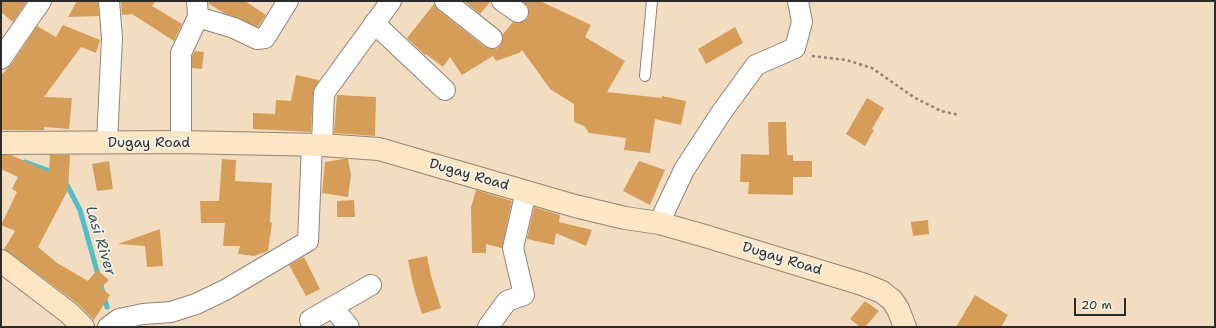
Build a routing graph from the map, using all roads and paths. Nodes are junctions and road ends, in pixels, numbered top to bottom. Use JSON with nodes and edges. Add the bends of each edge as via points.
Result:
{"nodes":[{"id":1,"x":42,"y":1,"type":"edge"},
{"id":2,"x":109,"y":1,"type":"edge"},
{"id":3,"x":288,"y":1,"type":"edge"},
{"id":4,"x":391,"y":1,"type":"edge"},
{"id":5,"x":444,"y":1,"type":"edge"},
{"id":6,"x":652,"y":1,"type":"edge"},
{"id":7,"x":798,"y":1,"type":"edge"},
{"id":8,"x":197,"y":9,"type":"edge"},
{"id":9,"x":374,"y":23,"type":"junction"},
{"id":10,"x":492,"y":38,"type":"dead end"},
{"id":11,"x":795,"y":48,"type":"junction"},
{"id":12,"x":1,"y":59,"type":"edge"},
{"id":13,"x":645,"y":76,"type":"dead end"},
{"id":14,"x":445,"y":90,"type":"dead end"},
{"id":15,"x":959,"y":115,"type":"dead end"},
{"id":16,"x":107,"y":142,"type":"junction"},
{"id":17,"x":181,"y":142,"type":"junction"},
{"id":18,"x":1,"y":143,"type":"edge"},
{"id":19,"x":317,"y":145,"type":"junction"},
{"id":20,"x":526,"y":191,"type":"junction"},
{"id":21,"x":659,"y":223,"type":"junction"},
{"id":22,"x":1,"y":261,"type":"edge"},
{"id":23,"x":371,"y":285,"type":"dead end"},
{"id":24,"x":332,"y":307,"type":"junction"},
{"id":25,"x":310,"y":320,"type":"dead end"},
{"id":26,"x":83,"y":327,"type":"edge"},
{"id":27,"x":108,"y":327,"type":"edge"},
{"id":28,"x":349,"y":327,"type":"edge"},
{"id":29,"x":488,"y":327,"type":"edge"},
{"id":30,"x":905,"y":327,"type":"edge"}],
"edges":[{"from":1,"to":12,"type":"street"},
{"from":2,"to":16,"type":"street","via":[[112,38]]},
{"from":3,"to":8,"type":"street","via":[[265,38],[257,40]]},
{"from":4,"to":9,"type":"street"},
{"from":5,"to":10,"type":"street"},
{"from":6,"to":13,"type":"lane"},
{"from":7,"to":11,"type":"street","via":[[802,22]]},
{"from":8,"to":17,"type":"street","via":[[181,53]]},
{"from":9,"to":14,"type":"street"},
{"from":9,"to":19,"type":"street","via":[[324,93]]},
{"from":11,"to":15,"type":"path","via":[[813,56],[846,60],[872,68],[915,98]]},
{"from":11,"to":21,"type":"street","via":[[756,66],[721,113],[684,170]]},
{"from":16,"to":17,"type":"street","name":"Dugay Road"},
{"from":16,"to":18,"type":"street","name":"Dugay Road"},
{"from":17,"to":19,"type":"street","name":"Dugay Road"},
{"from":19,"to":20,"type":"street","name":"Dugay Road","via":[[379,149]]},
{"from":19,"to":27,"type":"street","via":[[308,241],[225,290],[196,304],[171,312],[119,319]]},
{"from":20,"to":21,"type":"street","name":"Dugay Road","via":[[625,218]]},
{"from":20,"to":29,"type":"street","via":[[513,248],[524,295],[507,301]]},
{"from":21,"to":30,"type":"street","name":"Dugay Road","via":[[882,292],[898,309]]},
{"from":22,"to":26,"type":"street","via":[[69,313]]},
{"from":23,"to":24,"type":"street"},
{"from":24,"to":25,"type":"street"},
{"from":24,"to":28,"type":"street"}]}
